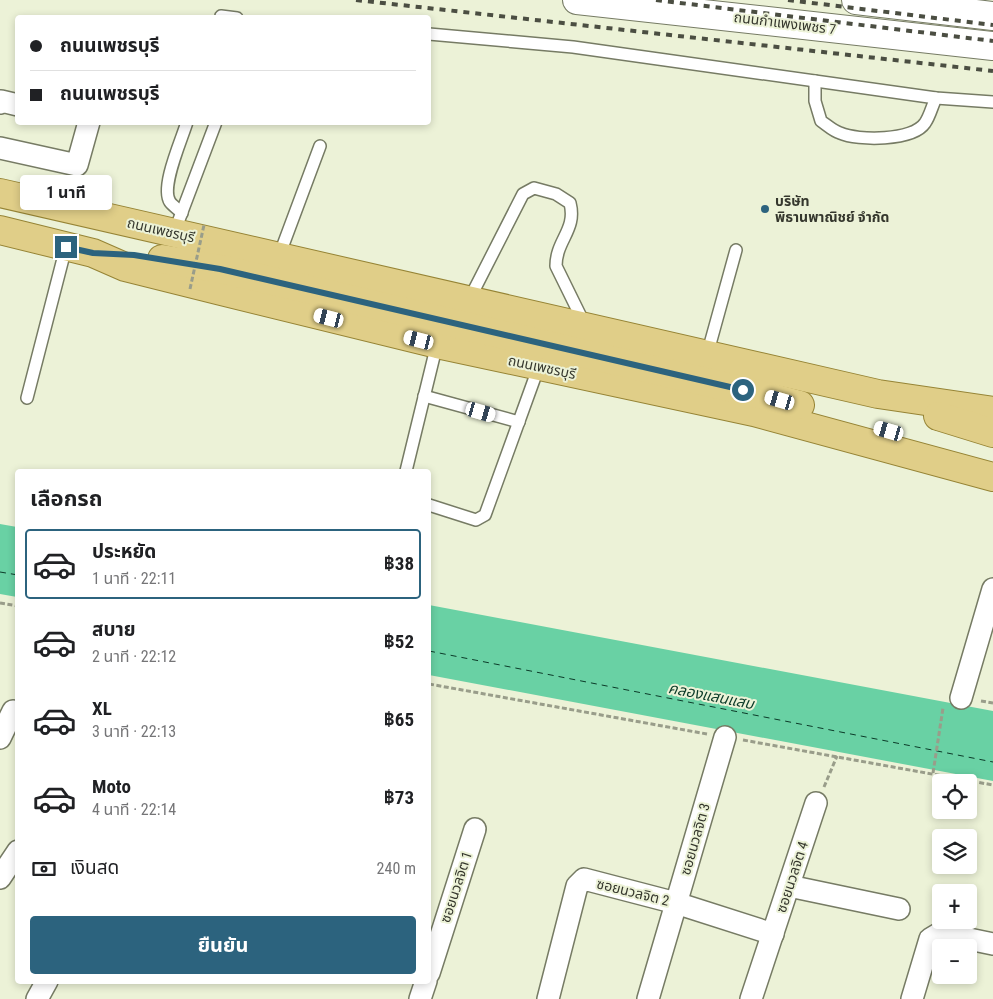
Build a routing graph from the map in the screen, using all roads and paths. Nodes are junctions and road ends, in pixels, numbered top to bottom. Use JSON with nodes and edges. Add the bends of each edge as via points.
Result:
{"nodes":[{"id":1,"x":577,"y":0,"type":"edge"},
{"id":2,"x":856,"y":0,"type":"edge"},
{"id":3,"x":993,"y":16,"type":"edge"},
{"id":4,"x":431,"y":34,"type":"edge"},
{"id":5,"x":993,"y":46,"type":"edge"},
{"id":6,"x":815,"y":81,"type":"junction"},
{"id":7,"x":936,"y":98,"type":"junction"},
{"id":8,"x":993,"y":102,"type":"edge"},
{"id":9,"x":0,"y":103,"type":"edge"},
{"id":10,"x":15,"y":104,"type":"edge"},
{"id":11,"x":87,"y":125,"type":"edge"},
{"id":12,"x":186,"y":125,"type":"edge"},
{"id":13,"x":215,"y":125,"type":"edge"},
{"id":14,"x":320,"y":146,"type":"dead end"},
{"id":15,"x":0,"y":148,"type":"edge"},
{"id":16,"x":0,"y":193,"type":"edge"},
{"id":17,"x":178,"y":223,"type":"junction"},
{"id":18,"x":204,"y":225,"type":"dead end"},
{"id":19,"x":0,"y":230,"type":"edge"},
{"id":20,"x":66,"y":247,"type":"junction"},
{"id":21,"x":736,"y":250,"type":"dead end"},
{"id":22,"x":279,"y":256,"type":"junction"},
{"id":23,"x":190,"y":289,"type":"dead end"},
{"id":24,"x":469,"y":300,"type":"junction"},
{"id":25,"x":586,"y":327,"type":"junction"},
{"id":26,"x":434,"y":331,"type":"junction"},
{"id":27,"x":708,"y":355,"type":"junction"},
{"id":28,"x":539,"y":366,"type":"junction"},
{"id":29,"x":878,"y":394,"type":"junction"},
{"id":30,"x":424,"y":396,"type":"junction"},
{"id":31,"x":27,"y":398,"type":"dead end"},
{"id":32,"x":993,"y":411,"type":"edge"},
{"id":33,"x":519,"y":422,"type":"junction"},
{"id":34,"x":993,"y":433,"type":"edge"},
{"id":35,"x":993,"y":460,"type":"edge"},
{"id":36,"x":406,"y":469,"type":"edge"},
{"id":37,"x":993,"y":477,"type":"edge"},
{"id":38,"x":431,"y":506,"type":"edge"},
{"id":39,"x":993,"y":589,"type":"edge"},
{"id":40,"x":0,"y":603,"type":"edge"},
{"id":41,"x":15,"y":606,"type":"edge"},
{"id":42,"x":431,"y":684,"type":"edge"},
{"id":43,"x":952,"y":702,"type":"joint"},
{"id":44,"x":13,"y":711,"type":"dead end"},
{"id":45,"x":725,"y":737,"type":"junction"},
{"id":46,"x":0,"y":738,"type":"edge"},
{"id":47,"x":837,"y":756,"type":"junction"},
{"id":48,"x":933,"y":773,"type":"junction"},
{"id":49,"x":993,"y":785,"type":"edge"},
{"id":50,"x":816,"y":803,"type":"joint"},
{"id":51,"x":475,"y":829,"type":"dead end"},
{"id":52,"x":15,"y":856,"type":"edge"},
{"id":53,"x":0,"y":878,"type":"edge"},
{"id":54,"x":789,"y":886,"type":"junction"},
{"id":55,"x":676,"y":903,"type":"junction"},
{"id":56,"x":899,"y":909,"type":"dead end"},
{"id":57,"x":773,"y":934,"type":"junction"},
{"id":58,"x":993,"y":944,"type":"edge"},
{"id":59,"x":431,"y":967,"type":"edge"},
{"id":60,"x":44,"y":984,"type":"edge"},
{"id":61,"x":425,"y":984,"type":"edge"},
{"id":62,"x":37,"y":999,"type":"edge"},
{"id":63,"x":420,"y":999,"type":"edge"},
{"id":64,"x":548,"y":999,"type":"edge"},
{"id":65,"x":648,"y":999,"type":"edge"},
{"id":66,"x":751,"y":999,"type":"edge"},
{"id":67,"x":912,"y":999,"type":"edge"}],
"edges":[{"from":1,"to":5,"type":"street","name":"ถนนกำแพงเพชร 7"},
{"from":2,"to":3,"type":"street"},
{"from":4,"to":6,"type":"lane","via":[[573,47]]},
{"from":6,"to":7,"type":"lane"},
{"from":6,"to":7,"type":"lane","via":[[814,100],[820,121],[840,133],[854,136],[874,138],[907,134],[924,124]]},
{"from":7,"to":8,"type":"lane"},
{"from":9,"to":10,"type":"street","via":[[1,100]]},
{"from":11,"to":15,"type":"street","via":[[77,165]]},
{"from":12,"to":17,"type":"lane","via":[[170,174],[168,193]]},
{"from":13,"to":17,"type":"lane"},
{"from":14,"to":22,"type":"lane"},
{"from":16,"to":17,"type":"main road","name":"ถนนเพชรบุรี"},
{"from":17,"to":22,"type":"main road","name":"ถนนเพชรบุรี"},
{"from":18,"to":23,"type":"path","bridge":true},
{"from":19,"to":20,"type":"main road","name":"ถนนเพชรบุรี"},
{"from":20,"to":26,"type":"main road","name":"ถนนเพชรบุรี","via":[[93,253],[125,267]]},
{"from":20,"to":31,"type":"lane"},
{"from":21,"to":27,"type":"lane"},
{"from":22,"to":24,"type":"main road","name":"ถนนเพชรบุรี"},
{"from":24,"to":25,"type":"main road","name":"ถนนเพชรบุรี"},
{"from":24,"to":25,"type":"lane","via":[[523,194],[534,188],[556,194],[570,203],[573,217],[556,255],[556,266]]},
{"from":25,"to":27,"type":"main road","name":"ถนนเพชรบุรี"},
{"from":26,"to":28,"type":"main road","name":"ถนนเพชรบุรี"},
{"from":26,"to":30,"type":"lane"},
{"from":26,"to":35,"type":"main road","name":"ถนนเพชรบุรี","via":[[762,395]]},
{"from":27,"to":29,"type":"main road","name":"ถนนเพชรบุรี"},
{"from":28,"to":33,"type":"lane"},
{"from":28,"to":37,"type":"main road","name":"ถนนเพชรบุรี","via":[[754,412]]},
{"from":29,"to":32,"type":"main road","name":"ถนนเพชรบุรี"},
{"from":29,"to":34,"type":"main road","name":"ถนนเพชรบุรี"},
{"from":30,"to":33,"type":"lane"},
{"from":30,"to":36,"type":"lane"},
{"from":33,"to":38,"type":"lane","via":[[485,515],[476,520]]},
{"from":39,"to":43,"type":"street"},
{"from":40,"to":41,"type":"path"},
{"from":42,"to":45,"type":"path"},
{"from":43,"to":48,"type":"path"},
{"from":44,"to":46,"type":"street"},
{"from":45,"to":47,"type":"path"},
{"from":45,"to":55,"type":"street","name":"ซอยนวลจิต 3"},
{"from":47,"to":48,"type":"path"},
{"from":47,"to":50,"type":"path"},
{"from":48,"to":49,"type":"path"},
{"from":50,"to":54,"type":"street","name":"ซอยนวลจิต 4"},
{"from":51,"to":59,"type":"street","name":"ซอยนวลจิต 1"},
{"from":52,"to":53,"type":"street"},
{"from":54,"to":56,"type":"street"},
{"from":54,"to":57,"type":"street","name":"ซอยนวลจิต 4"},
{"from":55,"to":57,"type":"street","name":"ซอยนวลจิต 2"},
{"from":55,"to":64,"type":"street","name":"ซอยนวลจิต 2","via":[[584,879],[579,882]]},
{"from":55,"to":65,"type":"street","name":"ซอยนวลจิต 3"},
{"from":57,"to":66,"type":"street","name":"ซอยนวลจิต 4"},
{"from":58,"to":67,"type":"street","via":[[940,933],[930,939]]},
{"from":60,"to":62,"type":"street"},
{"from":61,"to":63,"type":"street"}]}
